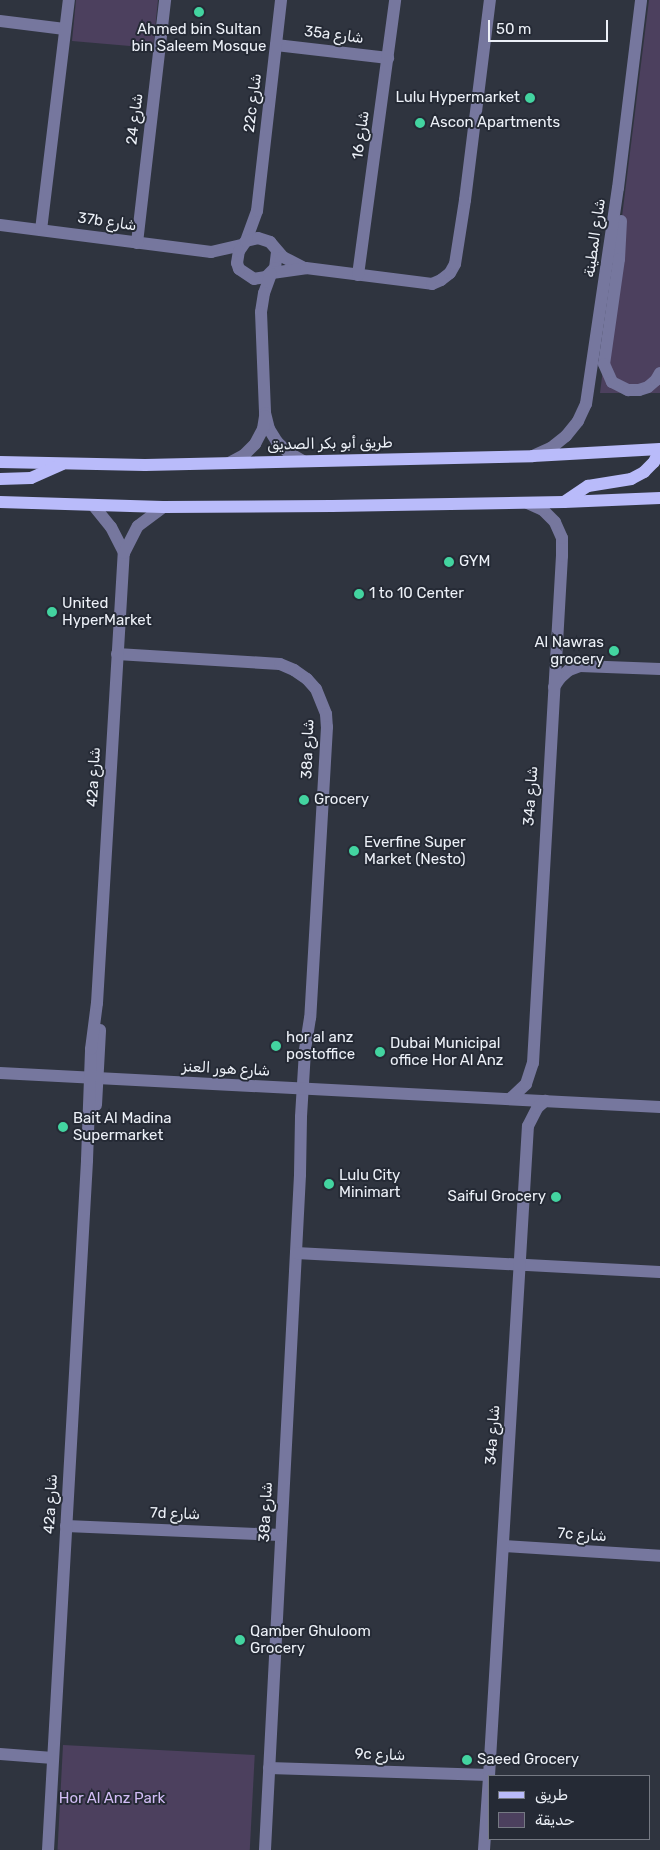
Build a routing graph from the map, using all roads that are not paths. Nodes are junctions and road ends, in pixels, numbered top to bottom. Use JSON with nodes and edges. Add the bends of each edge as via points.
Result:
{"nodes":[{"id":1,"x":69,"y":0,"type":"edge"},
{"id":2,"x":165,"y":0,"type":"edge"},
{"id":3,"x":282,"y":0,"type":"edge"},
{"id":4,"x":395,"y":0,"type":"edge"},
{"id":5,"x":490,"y":0,"type":"edge"},
{"id":6,"x":641,"y":0,"type":"edge"},
{"id":7,"x":0,"y":21,"type":"edge"},
{"id":8,"x":65,"y":29,"type":"junction"},
{"id":9,"x":276,"y":44,"type":"junction"},
{"id":10,"x":388,"y":58,"type":"junction"},
{"id":11,"x":618,"y":188,"type":"junction"},
{"id":12,"x":256,"y":211,"type":"junction"},
{"id":13,"x":0,"y":225,"type":"edge"},
{"id":14,"x":40,"y":230,"type":"junction"},
{"id":15,"x":136,"y":242,"type":"junction"},
{"id":16,"x":244,"y":243,"type":"junction"},
{"id":17,"x":273,"y":247,"type":"junction"},
{"id":18,"x":210,"y":252,"type":"junction"},
{"id":19,"x":306,"y":268,"type":"junction"},
{"id":20,"x":244,"y":273,"type":"junction"},
{"id":21,"x":272,"y":274,"type":"junction"},
{"id":22,"x":358,"y":275,"type":"junction"},
{"id":23,"x":261,"y":312,"type":"junction"},
{"id":24,"x":660,"y":373,"type":"edge"},
{"id":25,"x":265,"y":413,"type":"junction"},
{"id":26,"x":660,"y":449,"type":"edge"},
{"id":27,"x":533,"y":456,"type":"junction"},
{"id":28,"x":303,"y":461,"type":"junction"},
{"id":29,"x":0,"y":462,"type":"edge"},
{"id":30,"x":229,"y":463,"type":"junction"},
{"id":31,"x":62,"y":464,"type":"junction"},
{"id":32,"x":0,"y":479,"type":"edge"},
{"id":33,"x":660,"y":498,"type":"edge"},
{"id":34,"x":0,"y":502,"type":"edge"},
{"id":35,"x":564,"y":502,"type":"junction"},
{"id":36,"x":527,"y":503,"type":"junction"},
{"id":37,"x":93,"y":505,"type":"junction"},
{"id":38,"x":163,"y":507,"type":"junction"},
{"id":39,"x":124,"y":553,"type":"junction"},
{"id":40,"x":117,"y":654,"type":"junction"},
{"id":41,"x":660,"y":670,"type":"edge"},
{"id":42,"x":554,"y":687,"type":"junction"},
{"id":43,"x":0,"y":1073,"type":"edge"},
{"id":44,"x":94,"y":1078,"type":"junction"},
{"id":45,"x":307,"y":1089,"type":"junction"},
{"id":46,"x":510,"y":1099,"type":"junction"},
{"id":47,"x":545,"y":1101,"type":"junction"},
{"id":48,"x":660,"y":1107,"type":"edge"},
{"id":49,"x":296,"y":1253,"type":"junction"},
{"id":50,"x":520,"y":1265,"type":"junction"},
{"id":51,"x":660,"y":1272,"type":"edge"},
{"id":52,"x":66,"y":1526,"type":"junction"},
{"id":53,"x":281,"y":1535,"type":"junction"},
{"id":54,"x":502,"y":1546,"type":"junction"},
{"id":55,"x":660,"y":1556,"type":"edge"},
{"id":56,"x":0,"y":1754,"type":"edge"},
{"id":57,"x":53,"y":1758,"type":"junction"},
{"id":58,"x":269,"y":1768,"type":"junction"},
{"id":59,"x":489,"y":1775,"type":"edge"},
{"id":60,"x":488,"y":1776,"type":"edge"},
{"id":61,"x":488,"y":1791,"type":"edge"},
{"id":62,"x":48,"y":1850,"type":"edge"},
{"id":63,"x":265,"y":1850,"type":"edge"},
{"id":64,"x":484,"y":1850,"type":"edge"}],
"edges":[{"from":1,"to":8,"type":"street"},
{"from":2,"to":15,"type":"street","name":"شارع 24"},
{"from":3,"to":9,"type":"street","name":"22c شارع"},
{"from":4,"to":10,"type":"street","name":"شارع 16"},
{"from":5,"to":22,"type":"street","via":[[455,264],[442,280],[432,284]]},
{"from":6,"to":11,"type":"street","name":"شارع المطينة"},
{"from":7,"to":8,"type":"street"},
{"from":8,"to":14,"type":"street"},
{"from":9,"to":10,"type":"street","name":"35a شارع"},
{"from":9,"to":12,"type":"street","name":"22c شارع"},
{"from":10,"to":22,"type":"street","name":"شارع 16"},
{"from":11,"to":24,"type":"street","via":[[621,223],[619,259],[604,364],[612,382],[628,390],[648,387]]},
{"from":11,"to":27,"type":"street","name":"شارع المطينة","via":[[586,404],[566,436]]},
{"from":12,"to":16,"type":"street","name":"22c شارع"},
{"from":12,"to":17,"type":"street"},
{"from":13,"to":14,"type":"street","name":"37b شارع"},
{"from":14,"to":15,"type":"street","name":"37b شارع"},
{"from":15,"to":18,"type":"street","name":"37b شارع"},
{"from":16,"to":17,"type":"street","via":[[258,238]]},
{"from":16,"to":18,"type":"street","name":"37b شارع"},
{"from":16,"to":20,"type":"street","via":[[237,257]]},
{"from":17,"to":19,"type":"street","via":[[290,261]]},
{"from":17,"to":21,"type":"street","via":[[277,263]]},
{"from":18,"to":20,"type":"street","name":"37b شارع"},
{"from":19,"to":21,"type":"street"},
{"from":19,"to":22,"type":"street"},
{"from":20,"to":21,"type":"street","via":[[260,279]]},
{"from":20,"to":23,"type":"street"},
{"from":21,"to":23,"type":"street"},
{"from":23,"to":25,"type":"street"},
{"from":25,"to":28,"type":"street","via":[[277,442]]},
{"from":25,"to":30,"type":"street","via":[[255,444]]},
{"from":26,"to":27,"type":"main road","name":"طريق أبو بكر الصديق"},
{"from":26,"to":35,"type":"main road","via":[[644,472],[631,479],[588,486]]},
{"from":27,"to":28,"type":"main road","name":"طريق أبو بكر الصديق"},
{"from":28,"to":30,"type":"main road","name":"طريق أبو بكر الصديق"},
{"from":29,"to":31,"type":"main road","name":"طريق أبو بكر الصديق"},
{"from":30,"to":31,"type":"main road","name":"طريق أبو بكر الصديق"},
{"from":31,"to":32,"type":"main road","via":[[31,478]]},
{"from":33,"to":35,"type":"main road"},
{"from":34,"to":37,"type":"main road"},
{"from":35,"to":36,"type":"main road"},
{"from":36,"to":38,"type":"main road"},
{"from":36,"to":42,"type":"street","name":"34a شارع","via":[[543,510],[555,522],[562,538]]},
{"from":37,"to":38,"type":"main road"},
{"from":37,"to":39,"type":"street","name":"42a شارع","via":[[112,527]]},
{"from":38,"to":39,"type":"street","name":"42a شارع","via":[[138,526]]},
{"from":39,"to":40,"type":"street","name":"42a شارع"},
{"from":40,"to":44,"type":"street","name":"42a شارع"},
{"from":40,"to":45,"type":"street","name":"38a شارع","via":[[280,664],[307,679],[319,695],[327,727]]},
{"from":41,"to":42,"type":"street","via":[[580,666],[569,670]]},
{"from":42,"to":46,"type":"street","name":"34a شارع","via":[[533,1063],[526,1084]]},
{"from":43,"to":44,"type":"street","name":"شارع هور العنز"},
{"from":44,"to":45,"type":"street","name":"شارع هور العنز"},
{"from":44,"to":52,"type":"street","name":"42a شارع"},
{"from":45,"to":46,"type":"street","name":"شارع هور العنز"},
{"from":45,"to":49,"type":"street","name":"38a شارع"},
{"from":46,"to":47,"type":"street","name":"شارع هور العنز"},
{"from":47,"to":48,"type":"street","name":"شارع هور العنز"},
{"from":47,"to":50,"type":"street","name":"34a شارع","via":[[537,1108],[528,1126]]},
{"from":49,"to":50,"type":"street"},
{"from":49,"to":53,"type":"street","name":"38a شارع"},
{"from":50,"to":51,"type":"street"},
{"from":50,"to":54,"type":"street","name":"34a شارع"},
{"from":52,"to":53,"type":"street","name":"7d شارع"},
{"from":52,"to":57,"type":"street","name":"42a شارع"},
{"from":53,"to":58,"type":"street","name":"38a شارع"},
{"from":54,"to":55,"type":"street","name":"7c شارع"},
{"from":54,"to":59,"type":"street","name":"34a شارع"},
{"from":56,"to":57,"type":"street"},
{"from":57,"to":62,"type":"street","name":"42a شارع"},
{"from":58,"to":60,"type":"street","name":"9c شارع"},
{"from":58,"to":63,"type":"street","name":"38a شارع"},
{"from":61,"to":64,"type":"street","name":"34a شارع"}]}
